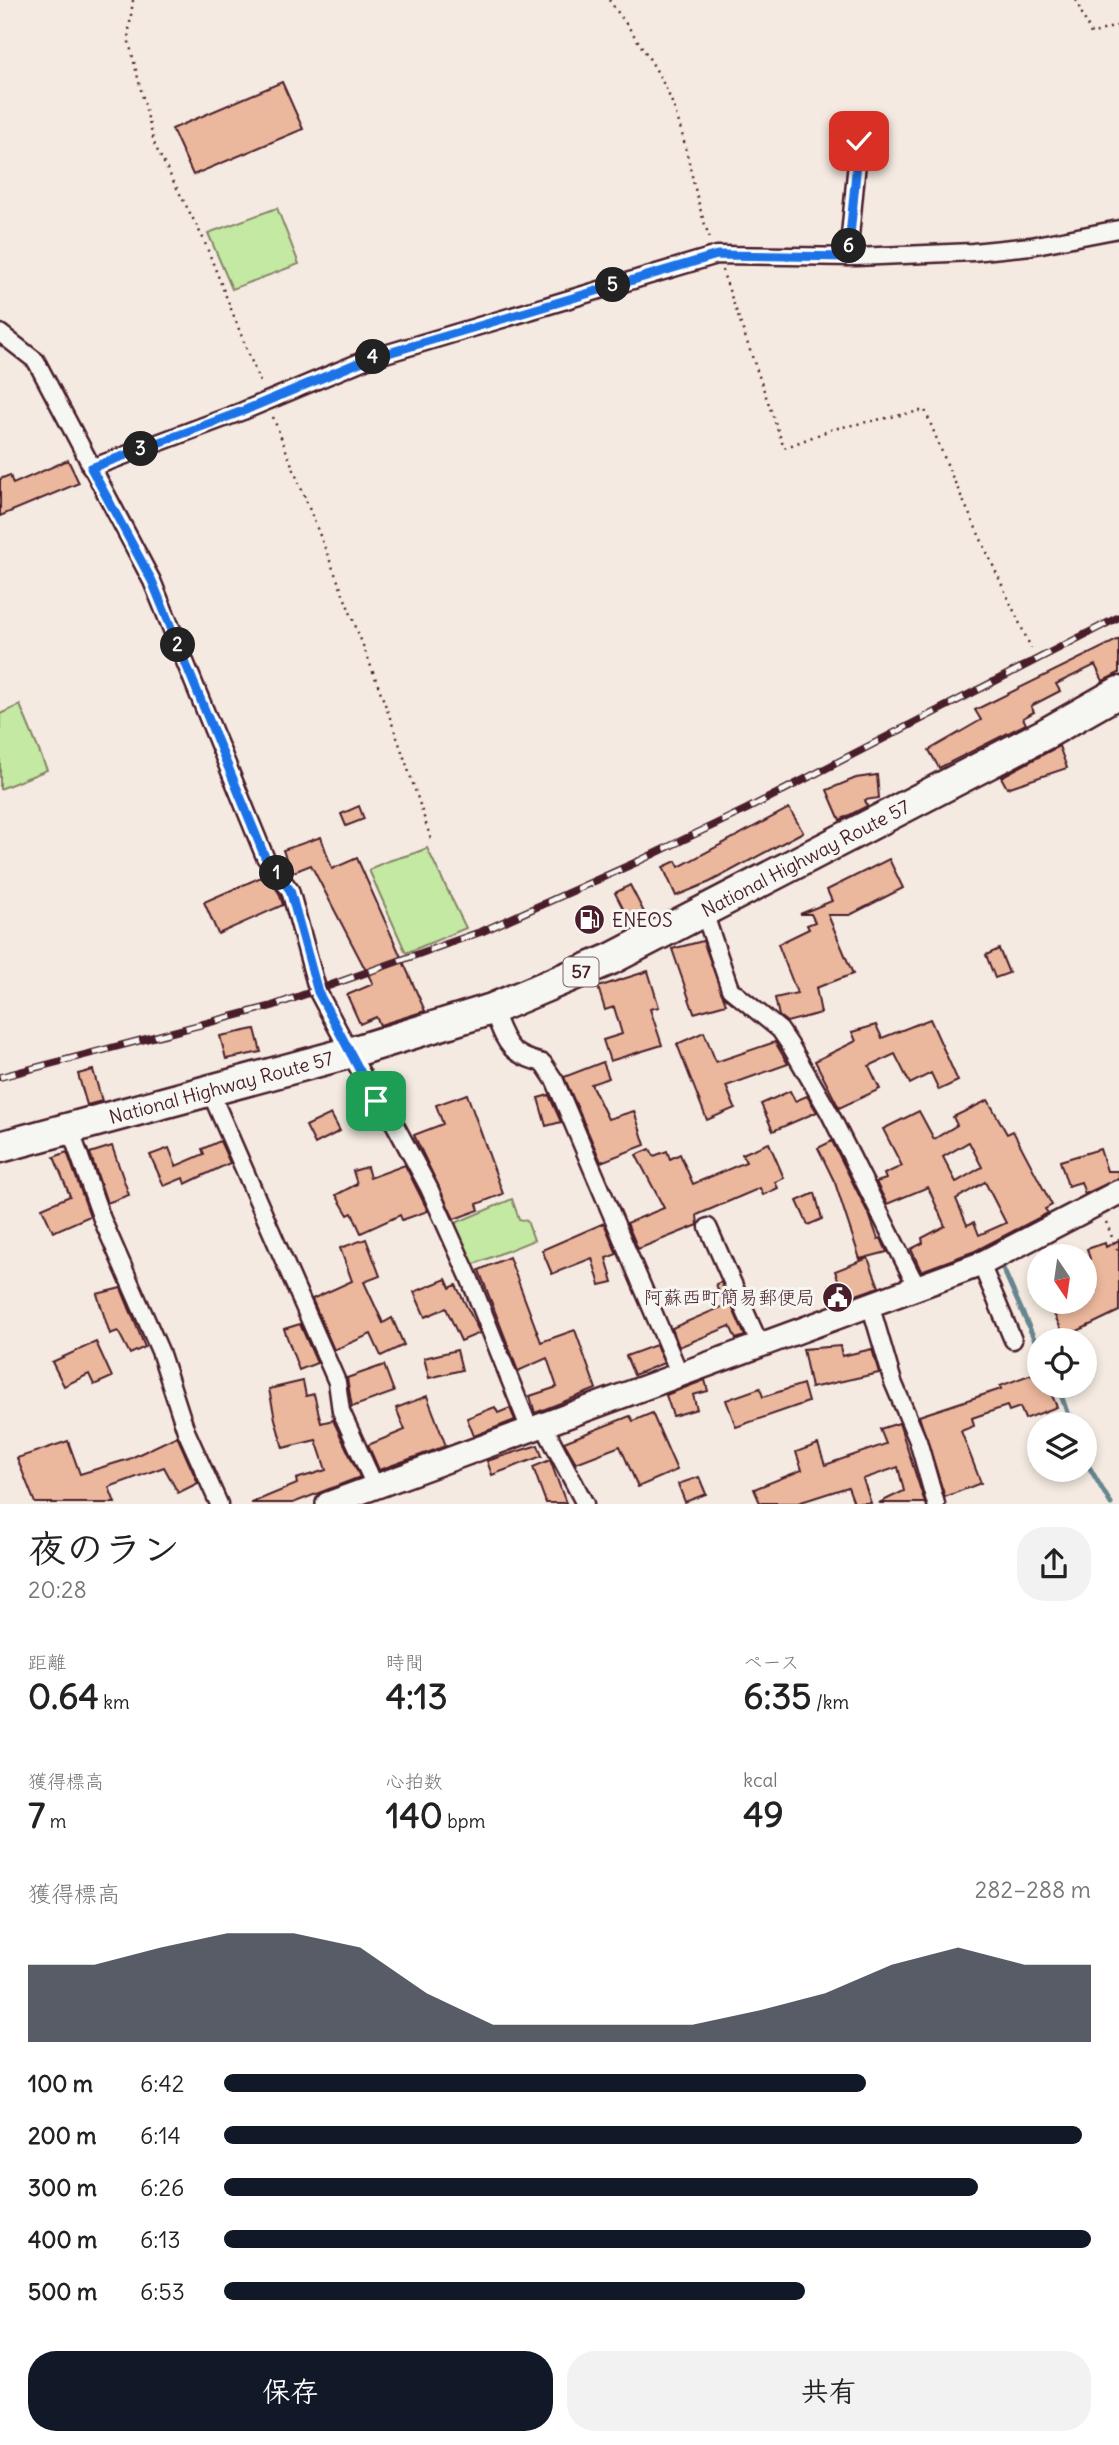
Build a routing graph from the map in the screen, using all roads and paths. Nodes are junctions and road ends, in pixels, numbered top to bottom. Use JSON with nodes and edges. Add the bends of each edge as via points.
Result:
{"nodes":[{"id":1,"x":132,"y":0,"type":"edge"},
{"id":2,"x":609,"y":0,"type":"edge"},
{"id":3,"x":1076,"y":0,"type":"edge"},
{"id":4,"x":1119,"y":24,"type":"edge"},
{"id":5,"x":859,"y":141,"type":"dead end"},
{"id":6,"x":1119,"y":229,"type":"edge"},
{"id":7,"x":717,"y":255,"type":"junction"},
{"id":8,"x":848,"y":257,"type":"junction"},
{"id":9,"x":4,"y":343,"type":"edge"},
{"id":10,"x":267,"y":401,"type":"junction"},
{"id":11,"x":91,"y":468,"type":"junction"},
{"id":12,"x":1031,"y":648,"type":"dead end"},
{"id":13,"x":1119,"y":692,"type":"edge"},
{"id":14,"x":432,"y":844,"type":"dead end"},
{"id":15,"x":703,"y":909,"type":"junction"},
{"id":16,"x":492,"y":1009,"type":"junction"},
{"id":17,"x":352,"y":1052,"type":"junction"},
{"id":18,"x":210,"y":1091,"type":"junction"},
{"id":19,"x":69,"y":1129,"type":"junction"},
{"id":20,"x":0,"y":1147,"type":"edge"},
{"id":21,"x":1119,"y":1192,"type":"edge"},
{"id":22,"x":1099,"y":1204,"type":"junction"},
{"id":23,"x":708,"y":1227,"type":"dead end"},
{"id":24,"x":1119,"y":1255,"type":"edge"},
{"id":25,"x":981,"y":1264,"type":"junction"},
{"id":26,"x":917,"y":1287,"type":"junction"},
{"id":27,"x":870,"y":1304,"type":"junction"},
{"id":28,"x":1013,"y":1340,"type":"dead end"},
{"id":29,"x":760,"y":1345,"type":"junction"},
{"id":30,"x":680,"y":1375,"type":"junction"},
{"id":31,"x":537,"y":1428,"type":"junction"},
{"id":32,"x":375,"y":1486,"type":"junction"},
{"id":33,"x":219,"y":1503,"type":"edge"},
{"id":34,"x":328,"y":1503,"type":"edge"},
{"id":35,"x":585,"y":1503,"type":"edge"},
{"id":36,"x":936,"y":1503,"type":"edge"}],
"edges":[{"from":1,"to":10,"type":"path","via":[[128,38],[155,146],[203,238]]},
{"from":2,"to":7,"type":"path","via":[[665,85],[680,125],[694,195]]},
{"from":3,"to":4,"type":"path","via":[[1091,34]]},
{"from":5,"to":8,"type":"street"},
{"from":6,"to":8,"type":"street","via":[[1031,246]]},
{"from":7,"to":8,"type":"street"},
{"from":7,"to":10,"type":"street","via":[[365,360]]},
{"from":7,"to":12,"type":"path","via":[[784,448],[833,429],[925,410]]},
{"from":9,"to":11,"type":"street","via":[[36,361]]},
{"from":10,"to":11,"type":"street"},
{"from":10,"to":14,"type":"path","via":[[350,613]]},
{"from":11,"to":17,"type":"street","via":[[152,581],[265,857],[290,890],[318,992]]},
{"from":13,"to":15,"type":"highway","name":"National Highway Route 57","number":"57"},
{"from":15,"to":16,"type":"highway","name":"National Highway Route 57","number":"57","via":[[611,959]]},
{"from":15,"to":26,"type":"street","via":[[730,989],[780,1030],[790,1045]]},
{"from":16,"to":17,"type":"highway","name":"National Highway Route 57","number":"57"},
{"from":16,"to":30,"type":"street","via":[[508,1048],[519,1057],[543,1063],[552,1074]]},
{"from":17,"to":18,"type":"highway","name":"National Highway Route 57","number":"57"},
{"from":17,"to":31,"type":"street","via":[[429,1188]]},
{"from":18,"to":19,"type":"highway","name":"National Highway Route 57","number":"57"},
{"from":18,"to":32,"type":"street","via":[[337,1382],[341,1411]]},
{"from":19,"to":20,"type":"highway","name":"National Highway Route 57","number":"57"},
{"from":19,"to":33,"type":"street","via":[[102,1219],[160,1351],[186,1431]]},
{"from":21,"to":22,"type":"street"},
{"from":22,"to":24,"type":"path"},
{"from":22,"to":25,"type":"street"},
{"from":23,"to":29,"type":"street"},
{"from":25,"to":26,"type":"street"},
{"from":25,"to":28,"type":"street"},
{"from":26,"to":27,"type":"street"},
{"from":27,"to":29,"type":"street"},
{"from":27,"to":36,"type":"street"},
{"from":29,"to":30,"type":"street"},
{"from":30,"to":31,"type":"street"},
{"from":31,"to":32,"type":"street"},
{"from":31,"to":35,"type":"street"},
{"from":32,"to":34,"type":"street"}]}
